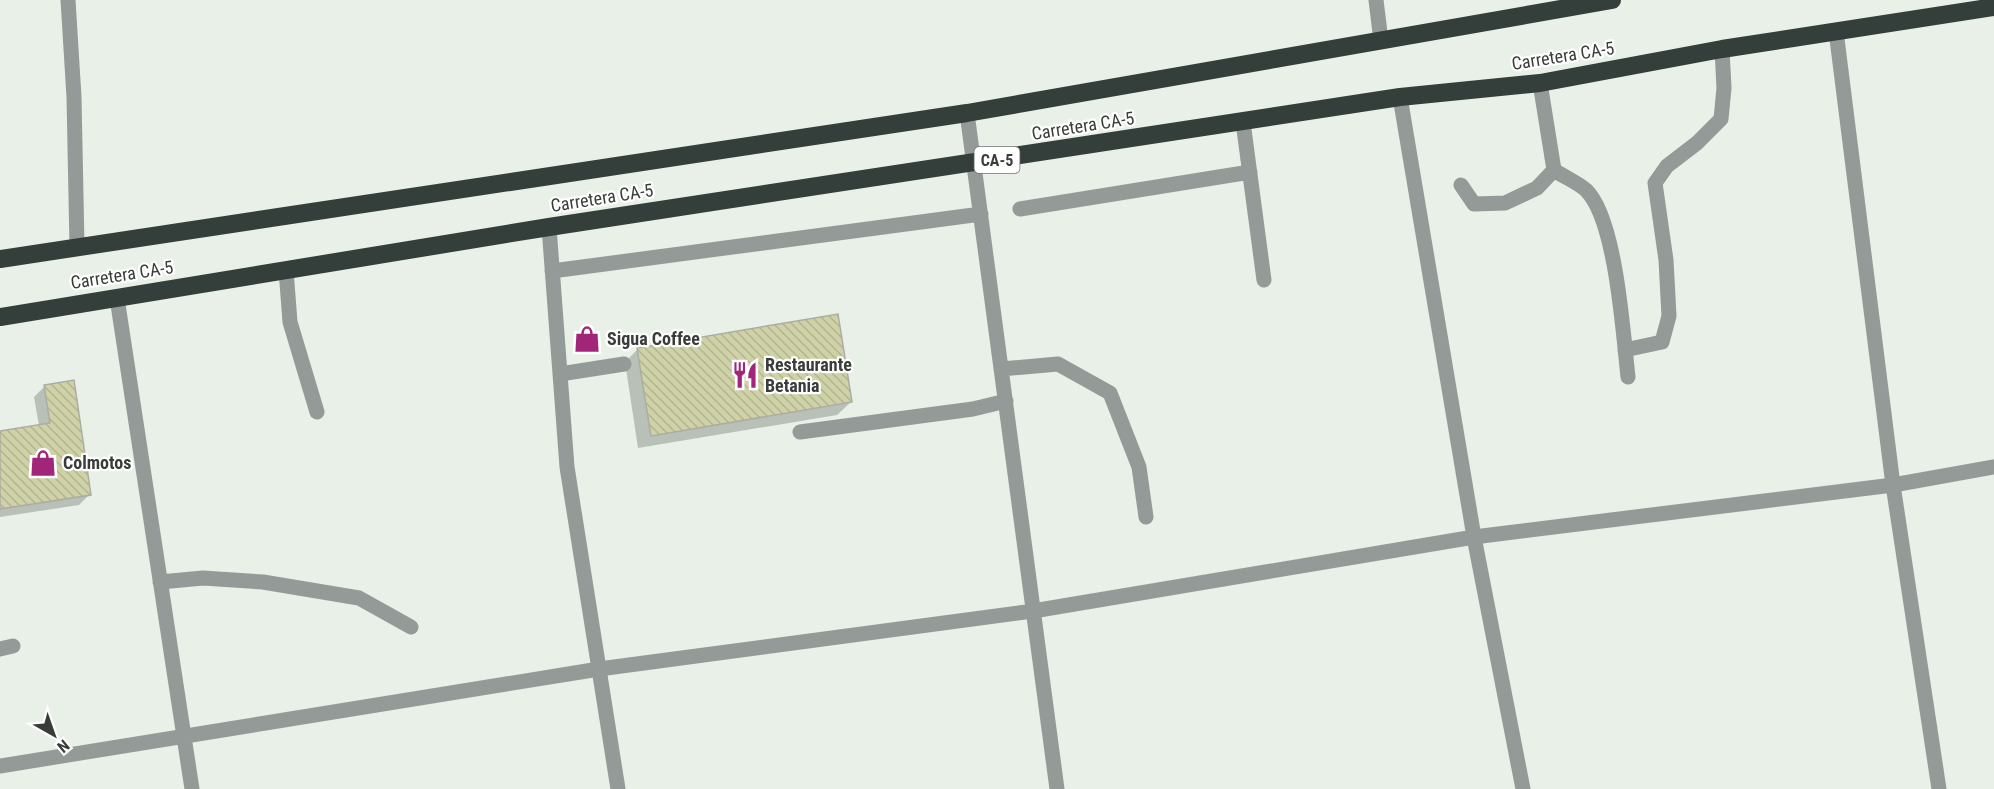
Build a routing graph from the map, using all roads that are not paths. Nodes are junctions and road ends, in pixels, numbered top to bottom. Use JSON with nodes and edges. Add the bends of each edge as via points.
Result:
{"nodes":[{"id":1,"x":68,"y":0,"type":"edge"},
{"id":2,"x":1376,"y":0,"type":"edge"},
{"id":3,"x":1612,"y":0,"type":"edge"},
{"id":4,"x":1533,"y":7,"type":"edge"},
{"id":5,"x":1994,"y":7,"type":"edge"},
{"id":6,"x":1836,"y":31,"type":"junction"},
{"id":7,"x":1381,"y":41,"type":"junction"},
{"id":8,"x":1722,"y":49,"type":"junction"},
{"id":9,"x":1540,"y":83,"type":"junction"},
{"id":10,"x":1400,"y":97,"type":"junction"},
{"id":11,"x":967,"y":113,"type":"junction"},
{"id":12,"x":1243,"y":122,"type":"junction"},
{"id":13,"x":974,"y":163,"type":"junction"},
{"id":14,"x":1554,"y":170,"type":"junction"},
{"id":15,"x":1250,"y":172,"type":"junction"},
{"id":16,"x":1461,"y":185,"type":"dead end"},
{"id":17,"x":1020,"y":209,"type":"dead end"},
{"id":18,"x":981,"y":214,"type":"junction"},
{"id":19,"x":549,"y":227,"type":"junction"},
{"id":20,"x":77,"y":246,"type":"junction"},
{"id":21,"x":0,"y":259,"type":"edge"},
{"id":22,"x":286,"y":270,"type":"junction"},
{"id":23,"x":552,"y":271,"type":"junction"},
{"id":24,"x":1264,"y":280,"type":"dead end"},
{"id":25,"x":117,"y":298,"type":"junction"},
{"id":26,"x":0,"y":317,"type":"edge"},
{"id":27,"x":1625,"y":350,"type":"junction"},
{"id":28,"x":624,"y":364,"type":"dead end"},
{"id":29,"x":1001,"y":369,"type":"junction"},
{"id":30,"x":560,"y":374,"type":"junction"},
{"id":31,"x":1628,"y":377,"type":"dead end"},
{"id":32,"x":1006,"y":401,"type":"junction"},
{"id":33,"x":317,"y":411,"type":"dead end"},
{"id":34,"x":800,"y":432,"type":"dead end"},
{"id":35,"x":1994,"y":467,"type":"edge"},
{"id":36,"x":1893,"y":485,"type":"junction"},
{"id":37,"x":1146,"y":517,"type":"dead end"},
{"id":38,"x":1474,"y":537,"type":"junction"},
{"id":39,"x":160,"y":582,"type":"junction"},
{"id":40,"x":1033,"y":611,"type":"junction"},
{"id":41,"x":411,"y":627,"type":"dead end"},
{"id":42,"x":599,"y":669,"type":"junction"},
{"id":43,"x":185,"y":736,"type":"junction"},
{"id":44,"x":0,"y":766,"type":"edge"},
{"id":45,"x":192,"y":789,"type":"edge"},
{"id":46,"x":618,"y":789,"type":"edge"},
{"id":47,"x":1057,"y":789,"type":"edge"},
{"id":48,"x":1523,"y":789,"type":"edge"},
{"id":49,"x":1939,"y":789,"type":"edge"}],
"edges":[{"from":1,"to":20,"type":"street"},
{"from":2,"to":7,"type":"street"},
{"from":3,"to":4,"type":"highway","name":"Carretera CA-5"},
{"from":4,"to":7,"type":"highway","name":"Carretera CA-5"},
{"from":5,"to":6,"type":"highway","name":"Carretera CA-5","number":"CA-5"},
{"from":6,"to":8,"type":"highway","name":"Carretera CA-5","number":"CA-5"},
{"from":6,"to":36,"type":"street"},
{"from":7,"to":11,"type":"highway","name":"Carretera CA-5"},
{"from":8,"to":9,"type":"highway","name":"Carretera CA-5","number":"CA-5"},
{"from":8,"to":27,"type":"street","via":[[1721,119],[1667,166],[1655,183],[1669,316],[1662,342]]},
{"from":9,"to":10,"type":"highway","name":"Carretera CA-5","number":"CA-5"},
{"from":9,"to":14,"type":"street"},
{"from":10,"to":12,"type":"highway","name":"Carretera CA-5","number":"CA-5"},
{"from":10,"to":38,"type":"street"},
{"from":11,"to":13,"type":"street"},
{"from":11,"to":20,"type":"highway","name":"Carretera CA-5"},
{"from":12,"to":13,"type":"highway","name":"Carretera CA-5","number":"CA-5"},
{"from":12,"to":15,"type":"street"},
{"from":13,"to":18,"type":"street"},
{"from":13,"to":19,"type":"highway","name":"Carretera CA-5","number":"CA-5"},
{"from":14,"to":16,"type":"street","via":[[1537,188],[1505,203],[1474,204]]},
{"from":14,"to":27,"type":"street","via":[[1586,190],[1603,216],[1615,269]]},
{"from":15,"to":17,"type":"street"},
{"from":15,"to":24,"type":"street"},
{"from":18,"to":23,"type":"street"},
{"from":18,"to":29,"type":"street"},
{"from":19,"to":22,"type":"highway","name":"Carretera CA-5","number":"CA-5"},
{"from":19,"to":23,"type":"street"},
{"from":20,"to":21,"type":"highway","name":"Carretera CA-5"},
{"from":22,"to":25,"type":"highway","name":"Carretera CA-5","number":"CA-5"},
{"from":22,"to":33,"type":"street","via":[[291,322]]},
{"from":23,"to":30,"type":"street"},
{"from":25,"to":26,"type":"highway","name":"Carretera CA-5","number":"CA-5"},
{"from":25,"to":39,"type":"street"},
{"from":27,"to":31,"type":"street"},
{"from":28,"to":30,"type":"street"},
{"from":29,"to":32,"type":"street"},
{"from":29,"to":37,"type":"street","via":[[1058,364],[1110,393],[1138,467]]},
{"from":30,"to":42,"type":"street","via":[[567,467]]},
{"from":32,"to":34,"type":"street","via":[[973,409]]},
{"from":32,"to":40,"type":"street"},
{"from":35,"to":36,"type":"street"},
{"from":36,"to":38,"type":"street"},
{"from":36,"to":49,"type":"street"},
{"from":38,"to":40,"type":"street"},
{"from":38,"to":48,"type":"street"},
{"from":39,"to":41,"type":"street","via":[[203,578],[263,582],[359,598]]},
{"from":39,"to":43,"type":"street"},
{"from":40,"to":42,"type":"street"},
{"from":40,"to":47,"type":"street"},
{"from":42,"to":43,"type":"street"},
{"from":42,"to":46,"type":"street"},
{"from":43,"to":44,"type":"street"},
{"from":43,"to":45,"type":"street"}]}
